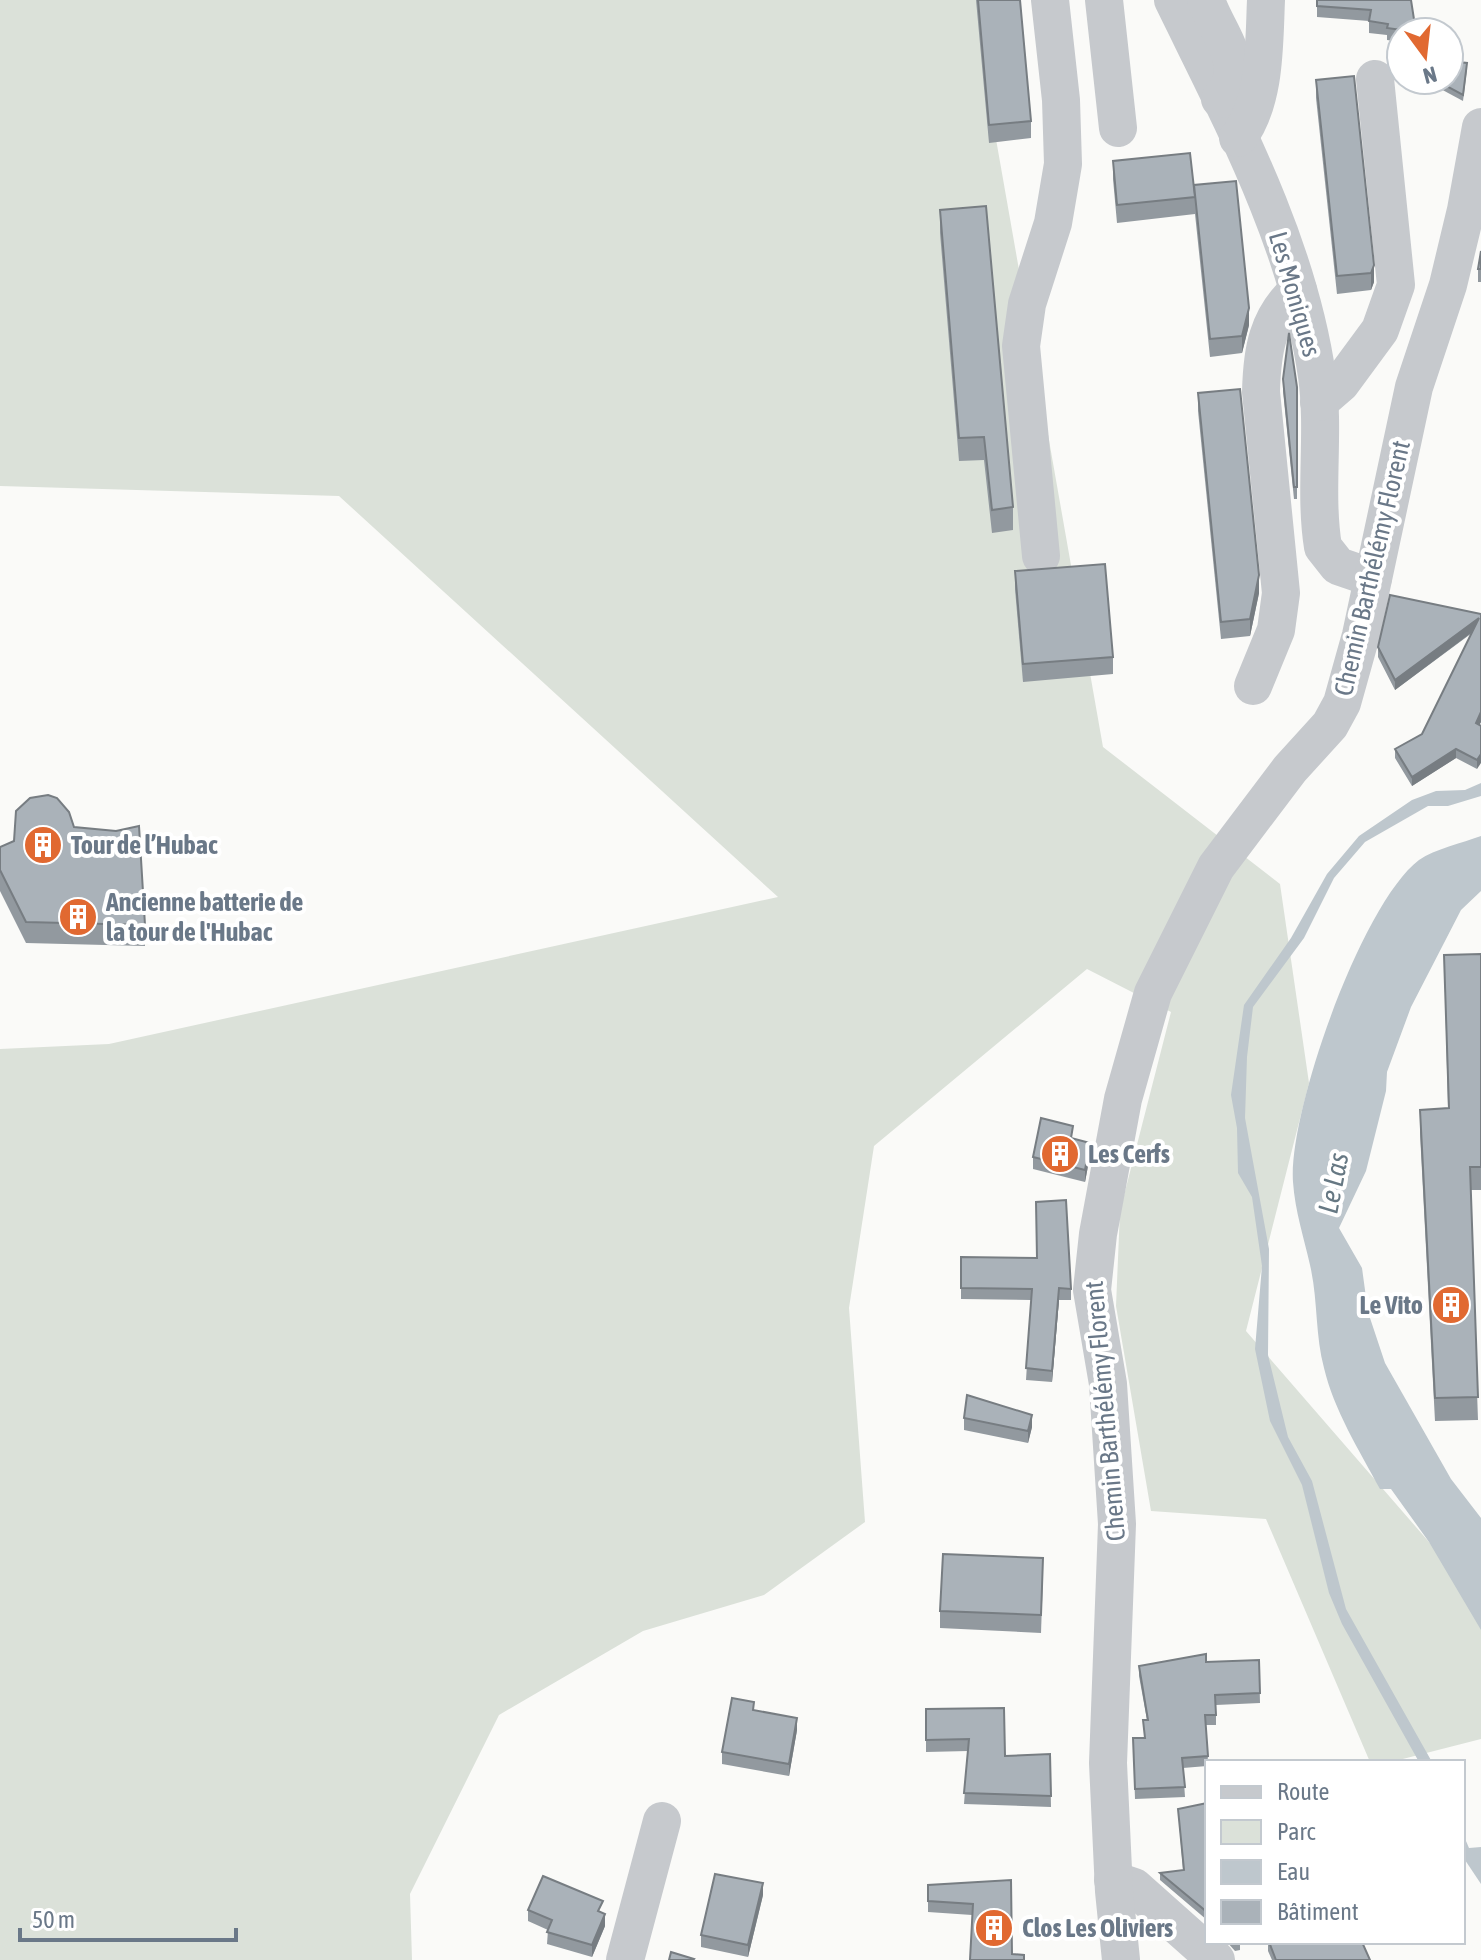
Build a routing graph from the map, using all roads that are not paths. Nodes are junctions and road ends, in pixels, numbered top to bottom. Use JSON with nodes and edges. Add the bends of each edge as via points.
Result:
{"nodes":[{"id":1,"x":1050,"y":0,"type":"edge"},
{"id":2,"x":1104,"y":0,"type":"edge"},
{"id":3,"x":1173,"y":0,"type":"edge"},
{"id":4,"x":1206,"y":0,"type":"edge"},
{"id":5,"x":1266,"y":0,"type":"edge"},
{"id":6,"x":1375,"y":79,"type":"dead end"},
{"id":7,"x":1220,"y":99,"type":"junction"},
{"id":8,"x":1481,"y":127,"type":"edge"},
{"id":9,"x":1118,"y":128,"type":"dead end"},
{"id":10,"x":1238,"y":138,"type":"junction"},
{"id":11,"x":1298,"y":290,"type":"junction"},
{"id":12,"x":1319,"y":402,"type":"junction"},
{"id":13,"x":1041,"y":556,"type":"dead end"},
{"id":14,"x":1373,"y":578,"type":"junction"},
{"id":15,"x":1253,"y":686,"type":"dead end"},
{"id":16,"x":662,"y":1821,"type":"dead end"},
{"id":17,"x":1113,"y":1880,"type":"junction"},
{"id":18,"x":625,"y":1960,"type":"edge"},
{"id":19,"x":1121,"y":1960,"type":"edge"},
{"id":20,"x":1216,"y":1960,"type":"edge"}],
"edges":[{"from":1,"to":13,"type":"street","via":[[1063,164],[1021,346]]},
{"from":2,"to":9,"type":"street"},
{"from":3,"to":7,"type":"street","name":"Les Moniques"},
{"from":4,"to":7,"type":"street","via":[[1233,63],[1232,80]]},
{"from":5,"to":10,"type":"street","via":[[1261,72],[1249,120]]},
{"from":6,"to":12,"type":"street","via":[[1396,285],[1380,330],[1341,383]]},
{"from":7,"to":10,"type":"street","name":"Les Moniques"},
{"from":8,"to":14,"type":"street","name":"Chemin Barthélémy Florent","via":[[1466,210],[1414,387]]},
{"from":10,"to":11,"type":"street","name":"Les Moniques"},
{"from":11,"to":12,"type":"street","name":"Les Moniques"},
{"from":11,"to":15,"type":"street","via":[[1277,315],[1264,349],[1261,392],[1281,593],[1276,630]]},
{"from":12,"to":14,"type":"street","name":"Les Moniques","via":[[1323,547],[1338,566]]},
{"from":14,"to":17,"type":"street","name":"Chemin Barthélémy Florent","via":[[1337,714],[1216,867],[1153,993],[1125,1088],[1092,1275],[1108,1384],[1117,1524],[1108,1763]]},
{"from":16,"to":18,"type":"street"},
{"from":17,"to":19,"type":"street","name":"Chemin Barthélémy Florent"},
{"from":17,"to":20,"type":"street","via":[[1134,1887]]}]}
